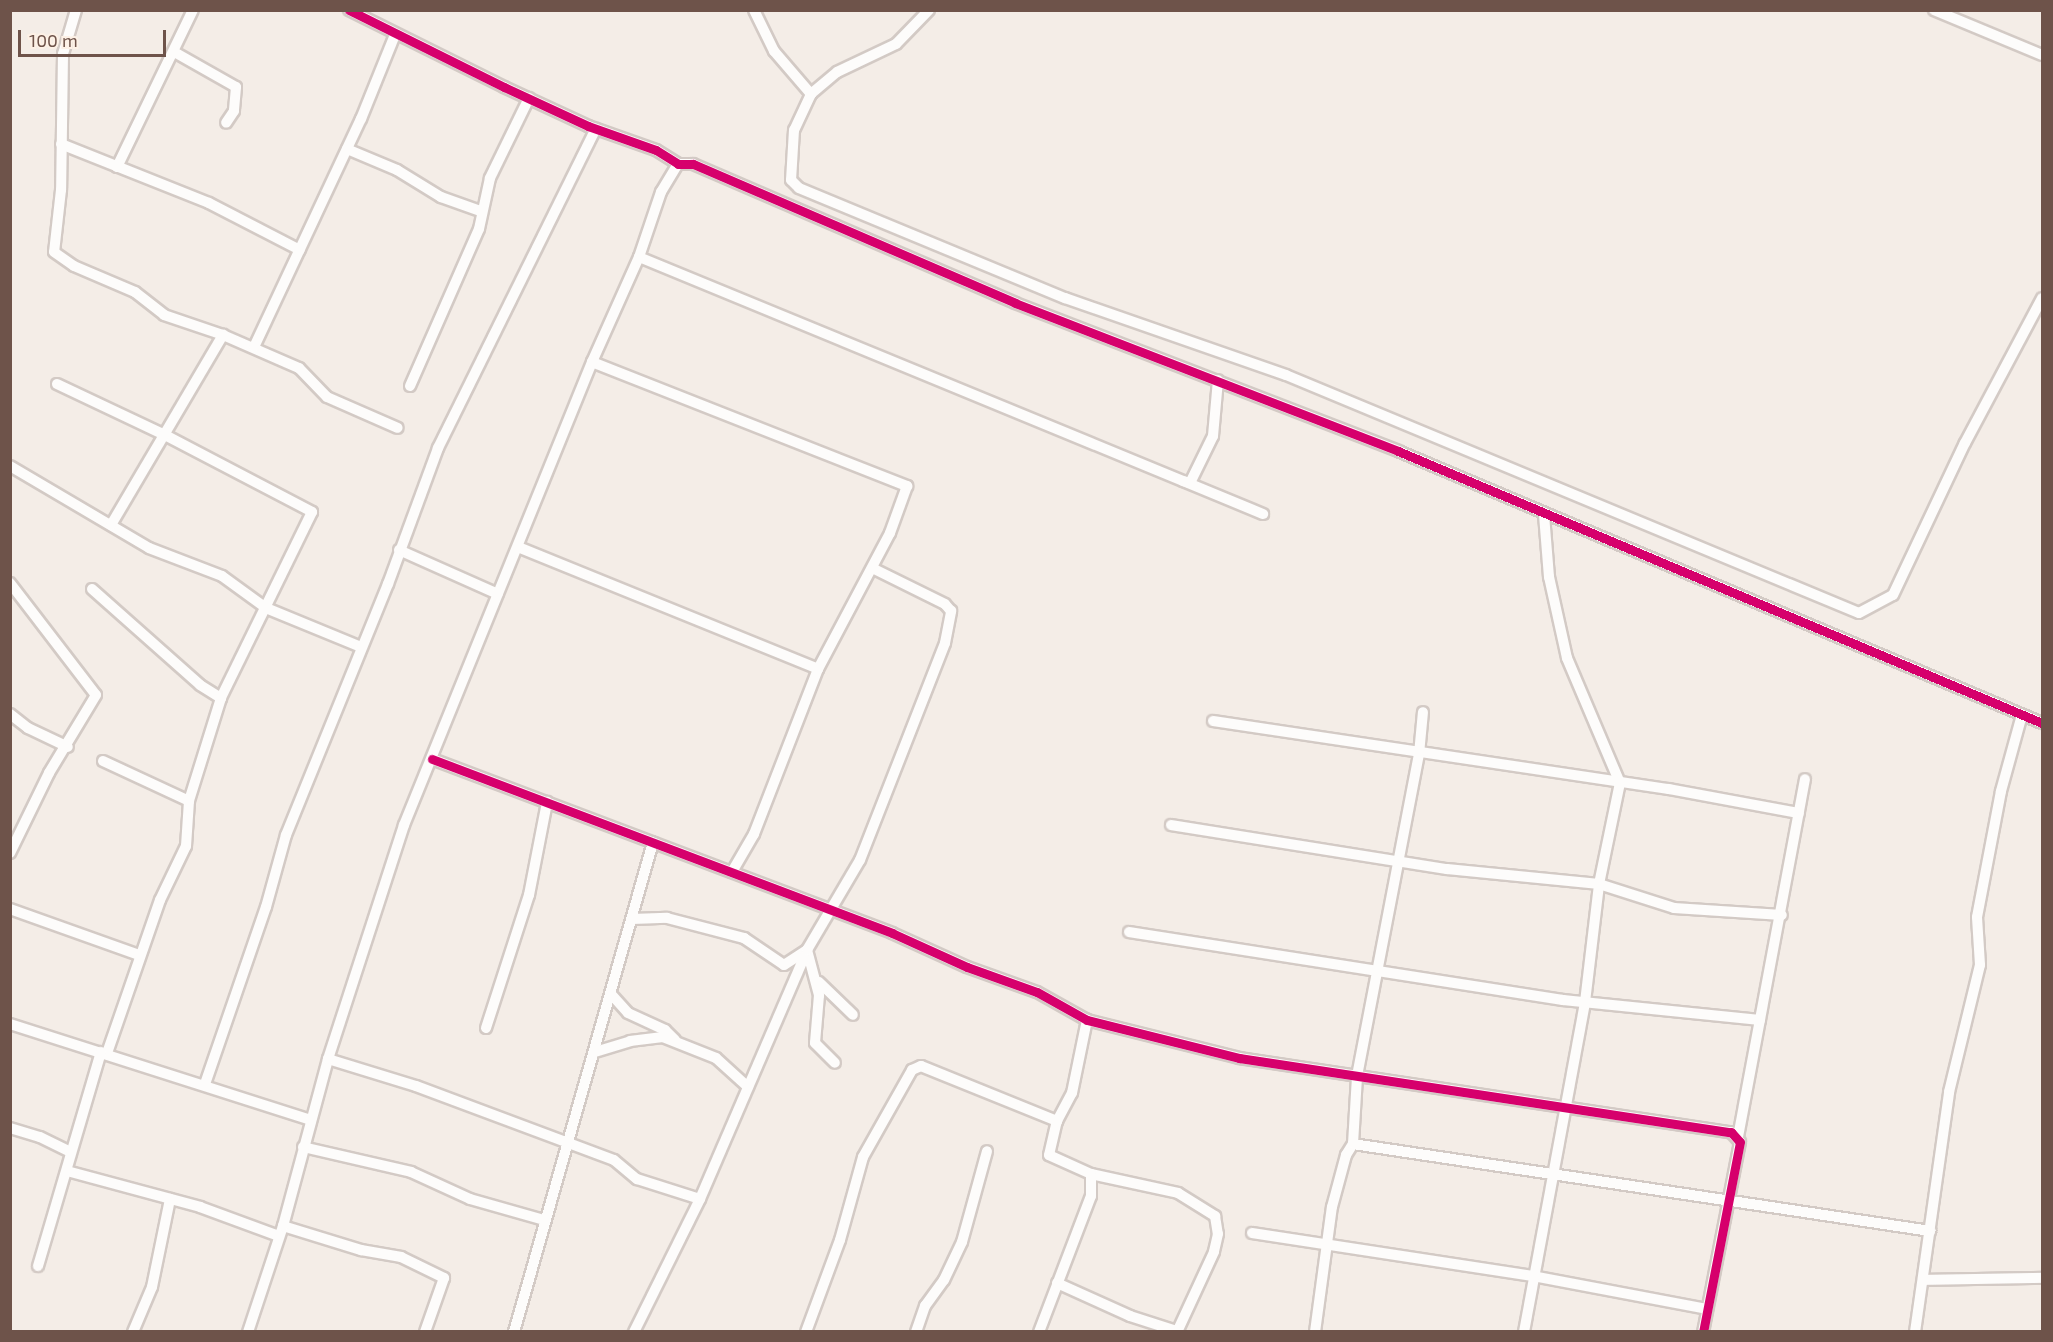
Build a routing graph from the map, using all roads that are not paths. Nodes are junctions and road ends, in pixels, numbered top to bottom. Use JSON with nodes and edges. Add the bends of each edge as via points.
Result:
{"nodes":[{"id":1,"x":76,"y":10,"type":"edge"},
{"id":2,"x":193,"y":10,"type":"edge"},
{"id":3,"x":349,"y":10,"type":"edge"},
{"id":4,"x":754,"y":10,"type":"edge"},
{"id":5,"x":929,"y":10,"type":"edge"},
{"id":6,"x":1934,"y":10,"type":"edge"},
{"id":7,"x":395,"y":35,"type":"junction"},
{"id":8,"x":176,"y":53,"type":"junction"},
{"id":9,"x":2043,"y":55,"type":"edge"},
{"id":10,"x":811,"y":94,"type":"junction"},
{"id":11,"x":529,"y":98,"type":"junction"},
{"id":12,"x":226,"y":123,"type":"dead end"},
{"id":13,"x":596,"y":129,"type":"junction"},
{"id":14,"x":61,"y":144,"type":"junction"},
{"id":15,"x":346,"y":149,"type":"junction"},
{"id":16,"x":678,"y":164,"type":"junction"},
{"id":17,"x":117,"y":168,"type":"junction"},
{"id":18,"x":480,"y":211,"type":"junction"},
{"id":19,"x":300,"y":250,"type":"junction"},
{"id":20,"x":639,"y":257,"type":"junction"},
{"id":21,"x":2043,"y":298,"type":"edge"},
{"id":22,"x":223,"y":335,"type":"junction"},
{"id":23,"x":254,"y":347,"type":"junction"},
{"id":24,"x":592,"y":362,"type":"junction"},
{"id":25,"x":1218,"y":380,"type":"junction"},
{"id":26,"x":57,"y":384,"type":"dead end"},
{"id":27,"x":410,"y":386,"type":"dead end"},
{"id":28,"x":398,"y":428,"type":"dead end"},
{"id":29,"x":165,"y":435,"type":"junction"},
{"id":30,"x":10,"y":466,"type":"edge"},
{"id":31,"x":1180,"y":480,"type":"junction"},
{"id":32,"x":1263,"y":514,"type":"dead end"},
{"id":33,"x":1544,"y":515,"type":"junction"},
{"id":34,"x":111,"y":525,"type":"junction"},
{"id":35,"x":518,"y":547,"type":"junction"},
{"id":36,"x":399,"y":550,"type":"junction"},
{"id":37,"x":872,"y":568,"type":"junction"},
{"id":38,"x":10,"y":583,"type":"edge"},
{"id":39,"x":92,"y":589,"type":"dead end"},
{"id":40,"x":498,"y":594,"type":"junction"},
{"id":41,"x":266,"y":608,"type":"junction"},
{"id":42,"x":361,"y":647,"type":"junction"},
{"id":43,"x":818,"y":669,"type":"junction"},
{"id":44,"x":221,"y":698,"type":"junction"},
{"id":45,"x":1423,"y":712,"type":"dead end"},
{"id":46,"x":10,"y":714,"type":"edge"},
{"id":47,"x":2022,"y":715,"type":"junction"},
{"id":48,"x":1213,"y":721,"type":"dead end"},
{"id":49,"x":2043,"y":723,"type":"edge"},
{"id":50,"x":68,"y":747,"type":"junction"},
{"id":51,"x":1419,"y":754,"type":"junction"},
{"id":52,"x":432,"y":759,"type":"junction"},
{"id":53,"x":103,"y":761,"type":"dead end"},
{"id":54,"x":1805,"y":779,"type":"dead end"},
{"id":55,"x":1620,"y":783,"type":"junction"},
{"id":56,"x":189,"y":801,"type":"junction"},
{"id":57,"x":547,"y":802,"type":"junction"},
{"id":58,"x":1799,"y":813,"type":"junction"},
{"id":59,"x":1171,"y":825,"type":"dead end"},
{"id":60,"x":653,"y":842,"type":"junction"},
{"id":61,"x":10,"y":853,"type":"edge"},
{"id":62,"x":1398,"y":861,"type":"junction"},
{"id":63,"x":732,"y":872,"type":"junction"},
{"id":64,"x":1599,"y":884,"type":"junction"},
{"id":65,"x":10,"y":909,"type":"edge"},
{"id":66,"x":831,"y":909,"type":"junction"},
{"id":67,"x":1782,"y":915,"type":"junction"},
{"id":68,"x":633,"y":919,"type":"junction"},
{"id":69,"x":1129,"y":932,"type":"dead end"},
{"id":70,"x":807,"y":950,"type":"junction"},
{"id":71,"x":139,"y":955,"type":"junction"},
{"id":72,"x":1377,"y":969,"type":"junction"},
{"id":73,"x":817,"y":978,"type":"junction"},
{"id":74,"x":611,"y":994,"type":"junction"},
{"id":75,"x":1585,"y":1002,"type":"junction"},
{"id":76,"x":853,"y":1015,"type":"dead end"},
{"id":77,"x":1087,"y":1020,"type":"junction"},
{"id":78,"x":1760,"y":1020,"type":"junction"},
{"id":79,"x":10,"y":1024,"type":"edge"},
{"id":80,"x":486,"y":1028,"type":"dead end"},
{"id":81,"x":676,"y":1041,"type":"junction"},
{"id":82,"x":104,"y":1052,"type":"junction"},
{"id":83,"x":595,"y":1052,"type":"junction"},
{"id":84,"x":328,"y":1059,"type":"junction"},
{"id":85,"x":835,"y":1064,"type":"dead end"},
{"id":86,"x":1357,"y":1076,"type":"junction"},
{"id":87,"x":205,"y":1084,"type":"junction"},
{"id":88,"x":747,"y":1088,"type":"junction"},
{"id":89,"x":1564,"y":1107,"type":"junction"},
{"id":90,"x":310,"y":1120,"type":"junction"},
{"id":91,"x":1057,"y":1121,"type":"junction"},
{"id":92,"x":10,"y":1128,"type":"edge"},
{"id":93,"x":1738,"y":1137,"type":"junction"},
{"id":94,"x":565,"y":1144,"type":"junction"},
{"id":95,"x":1353,"y":1144,"type":"junction"},
{"id":96,"x":303,"y":1147,"type":"junction"},
{"id":97,"x":987,"y":1151,"type":"dead end"},
{"id":98,"x":71,"y":1152,"type":"junction"},
{"id":99,"x":67,"y":1171,"type":"junction"},
{"id":100,"x":1553,"y":1171,"type":"junction"},
{"id":101,"x":1091,"y":1174,"type":"junction"},
{"id":102,"x":1730,"y":1198,"type":"junction"},
{"id":103,"x":170,"y":1199,"type":"junction"},
{"id":104,"x":700,"y":1199,"type":"junction"},
{"id":105,"x":544,"y":1220,"type":"junction"},
{"id":106,"x":281,"y":1231,"type":"junction"},
{"id":107,"x":1930,"y":1231,"type":"junction"},
{"id":108,"x":1252,"y":1233,"type":"dead end"},
{"id":109,"x":1325,"y":1243,"type":"junction"},
{"id":110,"x":38,"y":1266,"type":"dead end"},
{"id":111,"x":1533,"y":1276,"type":"junction"},
{"id":112,"x":2043,"y":1278,"type":"edge"},
{"id":113,"x":1923,"y":1280,"type":"junction"},
{"id":114,"x":1057,"y":1284,"type":"junction"},
{"id":115,"x":1707,"y":1309,"type":"junction"},
{"id":116,"x":133,"y":1332,"type":"edge"},
{"id":117,"x":248,"y":1332,"type":"edge"},
{"id":118,"x":425,"y":1332,"type":"edge"},
{"id":119,"x":514,"y":1332,"type":"edge"},
{"id":120,"x":634,"y":1332,"type":"edge"},
{"id":121,"x":806,"y":1332,"type":"edge"},
{"id":122,"x":916,"y":1332,"type":"edge"},
{"id":123,"x":1039,"y":1332,"type":"edge"},
{"id":124,"x":1315,"y":1332,"type":"edge"},
{"id":125,"x":1524,"y":1332,"type":"edge"},
{"id":126,"x":1703,"y":1332,"type":"edge"},
{"id":127,"x":1915,"y":1332,"type":"edge"}],
"edges":[{"from":1,"to":14,"type":"street","via":[[63,54]]},
{"from":2,"to":8,"type":"street"},
{"from":3,"to":7,"type":"street"},
{"from":4,"to":10,"type":"street","via":[[774,51]]},
{"from":5,"to":10,"type":"street","via":[[896,44],[837,72]]},
{"from":6,"to":9,"type":"street"},
{"from":7,"to":11,"type":"street"},
{"from":7,"to":15,"type":"street"},
{"from":8,"to":12,"type":"street","via":[[236,87],[234,111]]},
{"from":8,"to":17,"type":"street"},
{"from":10,"to":21,"type":"street","via":[[794,130],[791,180],[816,197],[1065,298],[1286,375],[1859,613],[1893,595],[1965,443]]},
{"from":11,"to":13,"type":"street"},
{"from":11,"to":18,"type":"street","via":[[490,178]]},
{"from":13,"to":16,"type":"street","via":[[656,150]]},
{"from":13,"to":36,"type":"street","via":[[438,448]]},
{"from":14,"to":17,"type":"street"},
{"from":14,"to":22,"type":"street","via":[[54,252],[74,266],[135,292],[164,315]]},
{"from":15,"to":18,"type":"street"},
{"from":15,"to":19,"type":"street"},
{"from":16,"to":20,"type":"street","via":[[661,192]]},
{"from":16,"to":25,"type":"street","via":[[693,164],[1015,303]]},
{"from":17,"to":19,"type":"street","via":[[209,203]]},
{"from":18,"to":27,"type":"street","via":[[479,229]]},
{"from":19,"to":23,"type":"street"},
{"from":20,"to":24,"type":"street"},
{"from":20,"to":31,"type":"street"},
{"from":22,"to":23,"type":"street"},
{"from":22,"to":29,"type":"street"},
{"from":23,"to":28,"type":"street","via":[[299,368],[327,397]]},
{"from":24,"to":35,"type":"street"},
{"from":24,"to":37,"type":"street","via":[[907,486]]},
{"from":25,"to":31,"type":"street","via":[[1213,436],[1202,465],[1190,483]]},
{"from":25,"to":33,"type":"street","via":[[1398,451]]},
{"from":26,"to":29,"type":"street"},
{"from":29,"to":34,"type":"street"},
{"from":29,"to":41,"type":"street","via":[[312,512]]},
{"from":30,"to":34,"type":"street"},
{"from":31,"to":32,"type":"street"},
{"from":33,"to":47,"type":"street"},
{"from":33,"to":55,"type":"street","via":[[1549,577],[1567,658]]},
{"from":34,"to":41,"type":"street","via":[[163,555],[222,576]]},
{"from":35,"to":40,"type":"street"},
{"from":35,"to":43,"type":"street"},
{"from":36,"to":40,"type":"street"},
{"from":36,"to":42,"type":"street"},
{"from":37,"to":43,"type":"street"},
{"from":37,"to":66,"type":"street","via":[[945,604],[951,621],[860,860]]},
{"from":38,"to":50,"type":"street","via":[[94,688],[94,703]]},
{"from":39,"to":44,"type":"street","via":[[200,685]]},
{"from":40,"to":52,"type":"street"},
{"from":41,"to":42,"type":"street"},
{"from":41,"to":44,"type":"street"},
{"from":42,"to":87,"type":"street","via":[[286,835],[266,907]]},
{"from":43,"to":63,"type":"street","via":[[754,834]]},
{"from":44,"to":56,"type":"street"},
{"from":45,"to":51,"type":"street"},
{"from":46,"to":50,"type":"street","via":[[28,728]]},
{"from":47,"to":49,"type":"street"},
{"from":47,"to":107,"type":"street","via":[[2001,791],[1977,917],[1980,965],[1949,1092]]},
{"from":48,"to":51,"type":"street"},
{"from":50,"to":61,"type":"street","via":[[49,773]]},
{"from":51,"to":55,"type":"street"},
{"from":51,"to":62,"type":"street"},
{"from":52,"to":57,"type":"street"},
{"from":52,"to":84,"type":"street","via":[[397,844]]},
{"from":53,"to":56,"type":"street"},
{"from":54,"to":58,"type":"street"},
{"from":55,"to":58,"type":"street"},
{"from":55,"to":64,"type":"street"},
{"from":56,"to":71,"type":"street","via":[[186,846]]},
{"from":57,"to":60,"type":"street"},
{"from":57,"to":80,"type":"street","via":[[529,896]]},
{"from":58,"to":67,"type":"street"},
{"from":59,"to":62,"type":"street"},
{"from":60,"to":63,"type":"street"},
{"from":60,"to":68,"type":"street"},
{"from":62,"to":64,"type":"street"},
{"from":62,"to":72,"type":"street"},
{"from":63,"to":66,"type":"street"},
{"from":64,"to":67,"type":"street","via":[[1674,908]]},
{"from":64,"to":75,"type":"street"},
{"from":65,"to":71,"type":"street"},
{"from":66,"to":70,"type":"street"},
{"from":66,"to":77,"type":"street","via":[[1037,992]]},
{"from":67,"to":78,"type":"street"},
{"from":68,"to":70,"type":"street","via":[[667,918],[744,938],[784,965]]},
{"from":68,"to":74,"type":"street"},
{"from":69,"to":72,"type":"street"},
{"from":70,"to":73,"type":"street"},
{"from":70,"to":88,"type":"street"},
{"from":71,"to":82,"type":"street"},
{"from":72,"to":75,"type":"street"},
{"from":72,"to":86,"type":"street"},
{"from":73,"to":76,"type":"street","via":[[822,989]]},
{"from":73,"to":85,"type":"street","via":[[820,1020],[815,1043]]},
{"from":74,"to":81,"type":"street","via":[[628,1013],[665,1030]]},
{"from":74,"to":83,"type":"street"},
{"from":75,"to":78,"type":"street"},
{"from":75,"to":89,"type":"street"},
{"from":77,"to":86,"type":"street","via":[[1239,1058]]},
{"from":77,"to":91,"type":"street","via":[[1072,1094]]},
{"from":78,"to":93,"type":"street"},
{"from":79,"to":82,"type":"street"},
{"from":81,"to":83,"type":"street","via":[[653,1037]]},
{"from":81,"to":88,"type":"street","via":[[716,1058]]},
{"from":82,"to":87,"type":"street"},
{"from":82,"to":98,"type":"street"},
{"from":83,"to":94,"type":"street"},
{"from":84,"to":90,"type":"street"},
{"from":84,"to":94,"type":"street","via":[[416,1086]]},
{"from":86,"to":89,"type":"street"},
{"from":86,"to":95,"type":"street"},
{"from":87,"to":90,"type":"street"},
{"from":88,"to":104,"type":"street"},
{"from":89,"to":93,"type":"street","via":[[1723,1131]]},
{"from":89,"to":100,"type":"street"},
{"from":90,"to":96,"type":"street"},
{"from":91,"to":101,"type":"street","via":[[1049,1155]]},
{"from":91,"to":121,"type":"street","via":[[916,1066],[863,1157],[840,1240]]},
{"from":92,"to":98,"type":"street"},
{"from":93,"to":102,"type":"street"},
{"from":94,"to":104,"type":"street","via":[[614,1160],[637,1179]]},
{"from":94,"to":105,"type":"street"},
{"from":95,"to":100,"type":"street"},
{"from":95,"to":109,"type":"street","via":[[1339,1180]]},
{"from":96,"to":105,"type":"street","via":[[411,1172],[470,1198]]},
{"from":96,"to":106,"type":"street"},
{"from":97,"to":122,"type":"street","via":[[962,1242],[944,1280],[925,1306]]},
{"from":98,"to":99,"type":"street"},
{"from":99,"to":103,"type":"street"},
{"from":99,"to":110,"type":"street"},
{"from":100,"to":102,"type":"street"},
{"from":100,"to":111,"type":"street"},
{"from":101,"to":114,"type":"street","via":[[1091,1196]]},
{"from":101,"to":114,"type":"street","via":[[1178,1193],[1198,1202],[1215,1216],[1218,1233],[1214,1252],[1178,1332]]},
{"from":102,"to":107,"type":"street"},
{"from":102,"to":115,"type":"street"},
{"from":103,"to":106,"type":"street"},
{"from":103,"to":116,"type":"street","via":[[152,1287]]},
{"from":104,"to":120,"type":"street"},
{"from":105,"to":119,"type":"street"},
{"from":106,"to":117,"type":"street"},
{"from":106,"to":118,"type":"street","via":[[401,1257],[444,1278]]},
{"from":107,"to":113,"type":"street"},
{"from":108,"to":109,"type":"street"},
{"from":109,"to":111,"type":"street"},
{"from":109,"to":124,"type":"street"},
{"from":111,"to":115,"type":"street"},
{"from":111,"to":125,"type":"street"},
{"from":112,"to":113,"type":"street"},
{"from":113,"to":127,"type":"street"},
{"from":114,"to":123,"type":"street"},
{"from":115,"to":126,"type":"street"}]}
